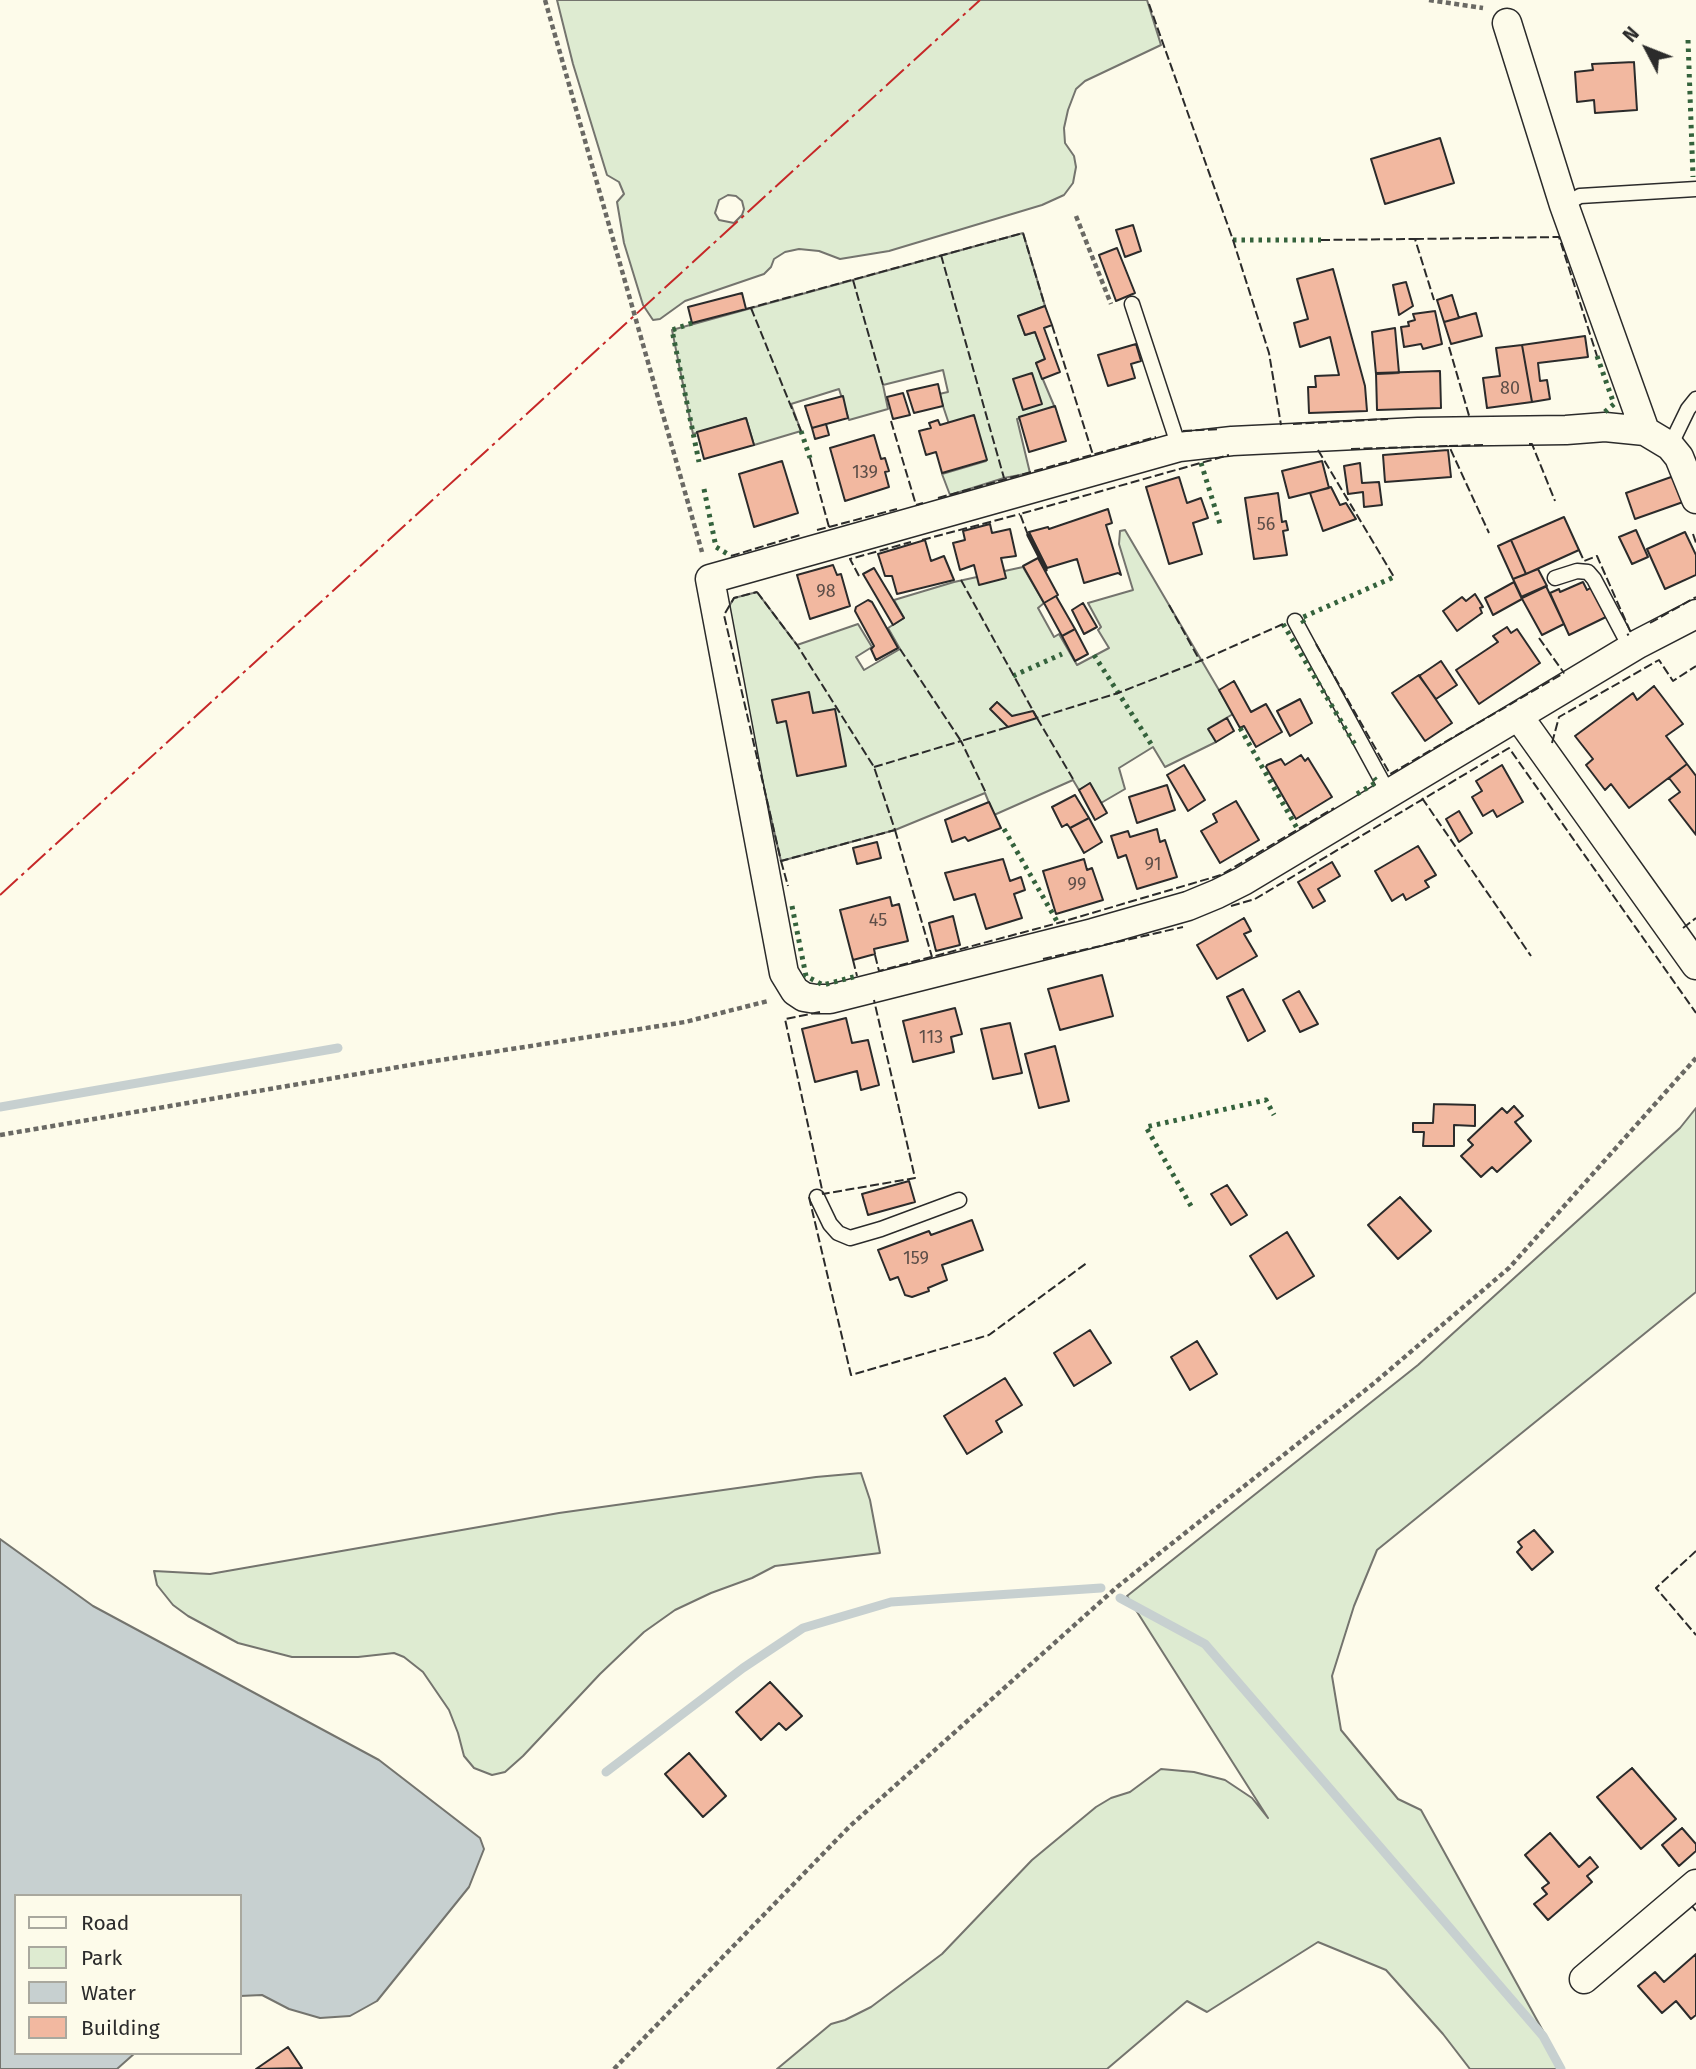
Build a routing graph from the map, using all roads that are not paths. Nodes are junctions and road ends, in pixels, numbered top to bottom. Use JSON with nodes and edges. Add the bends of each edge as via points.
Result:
{"nodes":[{"id":1,"x":1507,"y":23,"type":"road end"},
{"id":2,"x":1696,"y":189,"type":"edge"},
{"id":3,"x":1564,"y":205,"type":"junction"},
{"id":4,"x":1134,"y":310,"type":"road end"},
{"id":5,"x":1696,"y":399,"type":"edge"},
{"id":6,"x":1645,"y":431,"type":"junction"},
{"id":7,"x":1670,"y":446,"type":"junction"},
{"id":8,"x":1179,"y":447,"type":"junction"},
{"id":9,"x":1696,"y":499,"type":"edge"},
{"id":10,"x":1555,"y":578,"type":"dead end"},
{"id":11,"x":1696,"y":614,"type":"edge"},
{"id":12,"x":1295,"y":621,"type":"dead end"},
{"id":13,"x":1631,"y":649,"type":"junction"},
{"id":14,"x":1519,"y":717,"type":"junction"},
{"id":15,"x":1389,"y":794,"type":"junction"},
{"id":16,"x":1695,"y":960,"type":"edge"},
{"id":17,"x":817,"y":1197,"type":"dead end"},
{"id":18,"x":959,"y":1200,"type":"dead end"},
{"id":19,"x":1696,"y":1884,"type":"edge"},
{"id":20,"x":1584,"y":1979,"type":"dead end"}],
"edges":[{"from":1,"to":3,"type":"street"},
{"from":2,"to":3,"type":"lane","via":[[1580,196]]},
{"from":3,"to":6,"type":"street"},
{"from":4,"to":8,"type":"lane"},
{"from":5,"to":7,"type":"lane"},
{"from":6,"to":7,"type":"street"},
{"from":6,"to":8,"type":"street","via":[[1605,427],[1418,432]]},
{"from":7,"to":9,"type":"street"},
{"from":8,"to":15,"type":"street","via":[[710,579],[788,982],[804,997],[830,999],[1188,906],[1243,881]]},
{"from":10,"to":13,"type":"lane","via":[[1588,572]]},
{"from":11,"to":13,"type":"street"},
{"from":12,"to":15,"type":"lane"},
{"from":13,"to":14,"type":"street"},
{"from":14,"to":15,"type":"street"},
{"from":14,"to":16,"type":"street"},
{"from":17,"to":18,"type":"lane","via":[[830,1224],[850,1238]]},
{"from":19,"to":20,"type":"street"}]}
